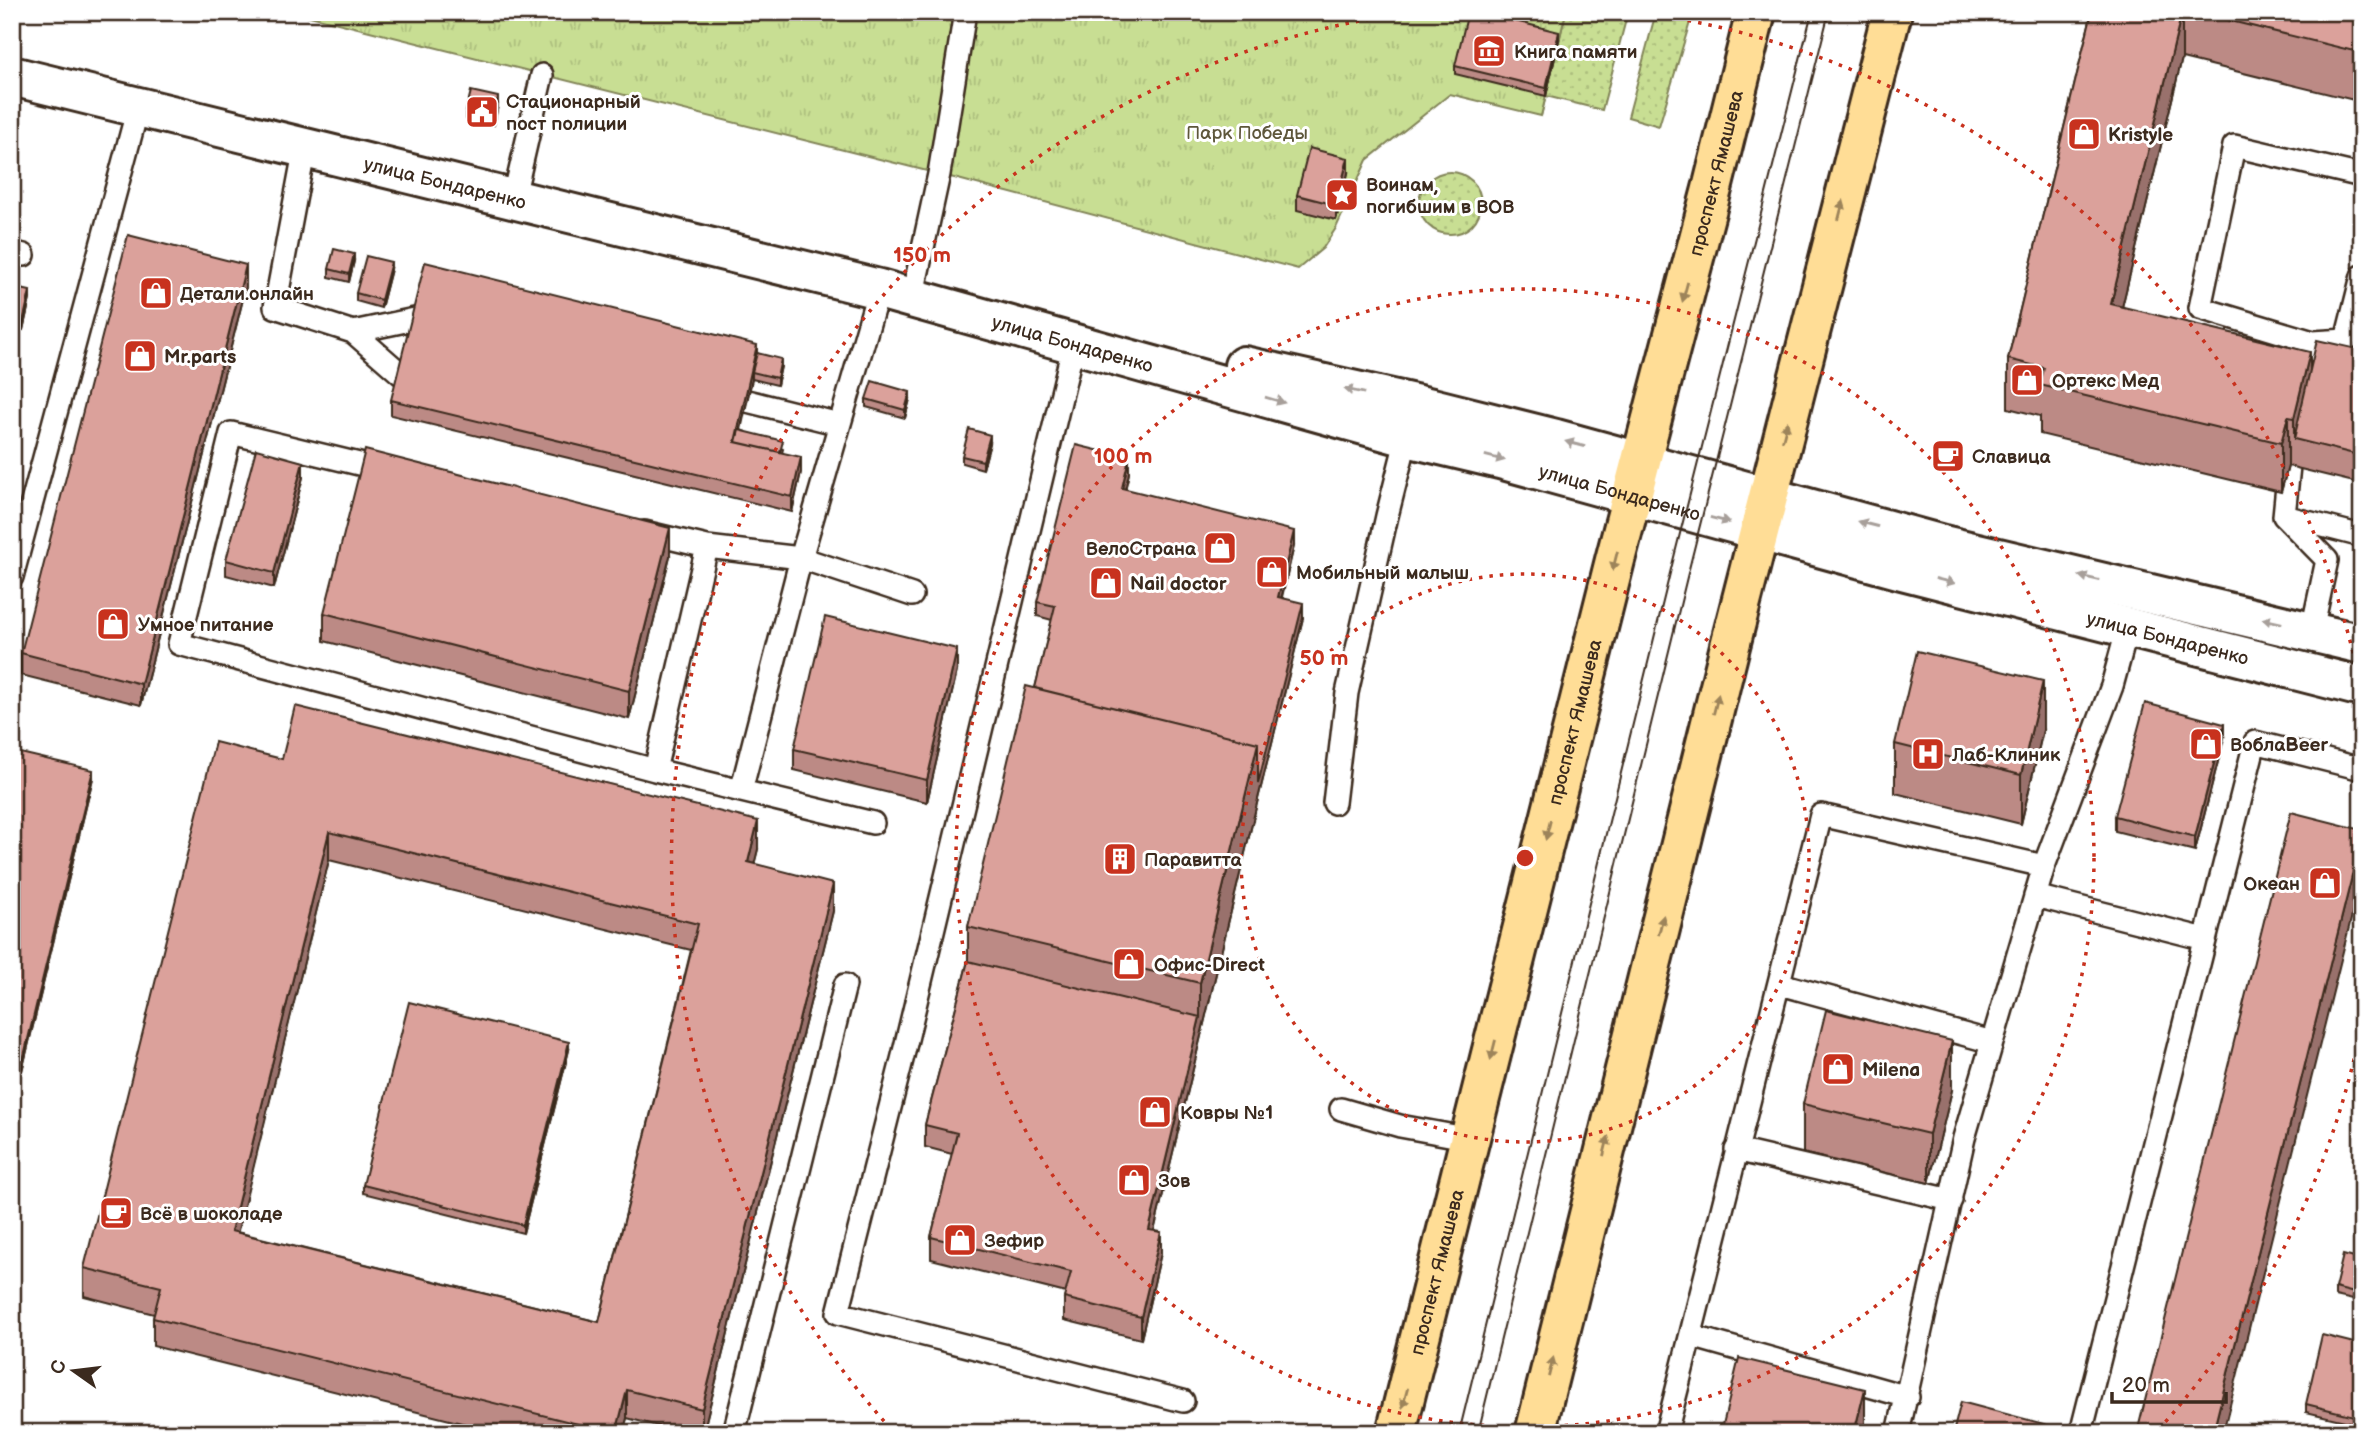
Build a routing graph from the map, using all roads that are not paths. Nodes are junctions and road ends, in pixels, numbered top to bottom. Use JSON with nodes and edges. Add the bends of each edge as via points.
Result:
{"nodes":[{"id":1,"x":965,"y":12,"type":"edge"},
{"id":2,"x":1756,"y":12,"type":"edge"},
{"id":3,"x":1892,"y":12,"type":"edge"},
{"id":4,"x":542,"y":75,"type":"dead end"},
{"id":5,"x":12,"y":76,"type":"edge"},
{"id":6,"x":138,"y":108,"type":"junction"},
{"id":7,"x":305,"y":147,"type":"junction"},
{"id":8,"x":2362,"y":176,"type":"edge"},
{"id":9,"x":513,"y":201,"type":"junction"},
{"id":10,"x":2362,"y":276,"type":"edge"},
{"id":11,"x":896,"y":291,"type":"junction"},
{"id":12,"x":415,"y":319,"type":"edge"},
{"id":13,"x":353,"y":332,"type":"junction"},
{"id":14,"x":2313,"y":342,"type":"junction"},
{"id":15,"x":1073,"y":343,"type":"junction"},
{"id":16,"x":401,"y":374,"type":"edge"},
{"id":17,"x":2305,"y":400,"type":"edge"},
{"id":18,"x":747,"y":401,"type":"edge"},
{"id":19,"x":839,"y":424,"type":"junction"},
{"id":20,"x":1407,"y":437,"type":"junction"},
{"id":21,"x":2289,"y":466,"type":"edge"},
{"id":22,"x":408,"y":475,"type":"edge"},
{"id":23,"x":1637,"y":479,"type":"junction"},
{"id":24,"x":1765,"y":514,"type":"junction"},
{"id":25,"x":2284,"y":516,"type":"junction"},
{"id":26,"x":625,"y":528,"type":"edge"},
{"id":27,"x":2362,"y":536,"type":"edge"},
{"id":28,"x":707,"y":547,"type":"junction"},
{"id":29,"x":801,"y":558,"type":"junction"},
{"id":30,"x":12,"y":577,"type":"edge"},
{"id":31,"x":912,"y":595,"type":"dead end"},
{"id":32,"x":2128,"y":627,"type":"junction"},
{"id":33,"x":2312,"y":630,"type":"junction"},
{"id":34,"x":2362,"y":644,"type":"edge"},
{"id":35,"x":2362,"y":687,"type":"edge"},
{"id":36,"x":2362,"y":769,"type":"edge"},
{"id":37,"x":655,"y":770,"type":"junction"},
{"id":38,"x":741,"y":791,"type":"junction"},
{"id":39,"x":1334,"y":803,"type":"dead end"},
{"id":40,"x":873,"y":823,"type":"dead end"},
{"id":41,"x":2043,"y":866,"type":"junction"},
{"id":42,"x":2035,"y":896,"type":"junction"},
{"id":43,"x":2205,"y":939,"type":"junction"},
{"id":44,"x":1780,"y":984,"type":"junction"},
{"id":45,"x":845,"y":985,"type":"dead end"},
{"id":46,"x":1992,"y":1042,"type":"junction"},
{"id":47,"x":1341,"y":1109,"type":"dead end"},
{"id":48,"x":1471,"y":1139,"type":"junction"},
{"id":49,"x":1736,"y":1150,"type":"junction"},
{"id":50,"x":1951,"y":1200,"type":"junction"},
{"id":51,"x":1691,"y":1336,"type":"junction"},
{"id":52,"x":1908,"y":1397,"type":"junction"},
{"id":53,"x":1183,"y":1401,"type":"dead end"},
{"id":54,"x":734,"y":1433,"type":"edge"},
{"id":55,"x":1396,"y":1433,"type":"edge"},
{"id":56,"x":1535,"y":1433,"type":"edge"},
{"id":57,"x":1666,"y":1433,"type":"edge"},
{"id":58,"x":1898,"y":1433,"type":"edge"},
{"id":59,"x":2081,"y":1433,"type":"edge"}],
"edges":[{"from":1,"to":11,"type":"lane","via":[[939,174]]},
{"from":2,"to":23,"type":"main road","name":"проспект Ямашева","one_way":true},
{"from":24,"to":3,"type":"main road","one_way":true},
{"from":4,"to":9,"type":"lane"},
{"from":5,"to":6,"type":"street","name":"улица Бондаренко"},
{"from":6,"to":7,"type":"street","name":"улица Бондаренко"},
{"from":6,"to":30,"type":"lane"},
{"from":7,"to":9,"type":"street","name":"улица Бондаренко"},
{"from":7,"to":13,"type":"lane","via":[[275,307]]},
{"from":8,"to":14,"type":"lane","via":[[2234,146],[2200,308]]},
{"from":9,"to":11,"type":"street","name":"улица Бондаренко"},
{"from":10,"to":14,"type":"lane","via":[[2346,340]]},
{"from":11,"to":15,"type":"street","name":"улица Бондаренко"},
{"from":11,"to":19,"type":"lane"},
{"from":23,"to":11,"type":"street","name":"улица Бондаренко","one_way":true,"via":[[1432,408]]},
{"from":12,"to":13,"type":"lane"},
{"from":13,"to":16,"type":"lane"},
{"from":14,"to":17,"type":"lane"},
{"from":15,"to":20,"type":"street","name":"улица Бондаренко","one_way":true},
{"from":15,"to":53,"type":"lane","via":[[838,1313]]},
{"from":18,"to":19,"type":"lane"},
{"from":19,"to":29,"type":"lane"},
{"from":20,"to":23,"type":"street","name":"улица Бондаренко","one_way":true,"via":[[1500,459]]},
{"from":20,"to":39,"type":"lane","via":[[1347,692]]},
{"from":21,"to":25,"type":"lane"},
{"from":22,"to":37,"type":"lane","via":[[232,433],[179,644]]},
{"from":23,"to":24,"type":"street","name":"улица Бондаренко"},
{"from":23,"to":48,"type":"main road","name":"проспект Ямашева","one_way":true},
{"from":24,"to":32,"type":"street","name":"улица Бондаренко","one_way":true,"via":[[1902,570]]},
{"from":33,"to":24,"type":"street","name":"улица Бондаренко","one_way":true,"via":[[1943,545]]},
{"from":56,"to":24,"type":"main road","one_way":true},
{"from":25,"to":27,"type":"lane"},
{"from":25,"to":33,"type":"lane","via":[[2327,560]]},
{"from":26,"to":28,"type":"lane"},
{"from":28,"to":29,"type":"lane"},
{"from":28,"to":37,"type":"lane"},
{"from":29,"to":31,"type":"lane"},
{"from":29,"to":38,"type":"lane"},
{"from":32,"to":35,"type":"street","name":"улица Бондаренко"},
{"from":32,"to":41,"type":"lane","via":[[2112,686]]},
{"from":33,"to":34,"type":"street","name":"улица Бондаренко"},
{"from":36,"to":43,"type":"lane","via":[[2255,742]]},
{"from":37,"to":38,"type":"lane"},
{"from":38,"to":40,"type":"lane"},
{"from":41,"to":42,"type":"lane"},
{"from":41,"to":44,"type":"lane","via":[[1821,815]]},
{"from":42,"to":43,"type":"lane"},
{"from":42,"to":46,"type":"lane"},
{"from":43,"to":59,"type":"lane"},
{"from":44,"to":46,"type":"lane"},
{"from":44,"to":49,"type":"lane"},
{"from":45,"to":54,"type":"lane"},
{"from":46,"to":50,"type":"lane"},
{"from":47,"to":48,"type":"lane"},
{"from":48,"to":55,"type":"main road","name":"проспект Ямашева","one_way":true},
{"from":49,"to":50,"type":"lane"},
{"from":49,"to":51,"type":"lane"},
{"from":50,"to":52,"type":"lane"},
{"from":51,"to":52,"type":"lane"},
{"from":51,"to":57,"type":"lane"},
{"from":52,"to":58,"type":"lane"}]}
